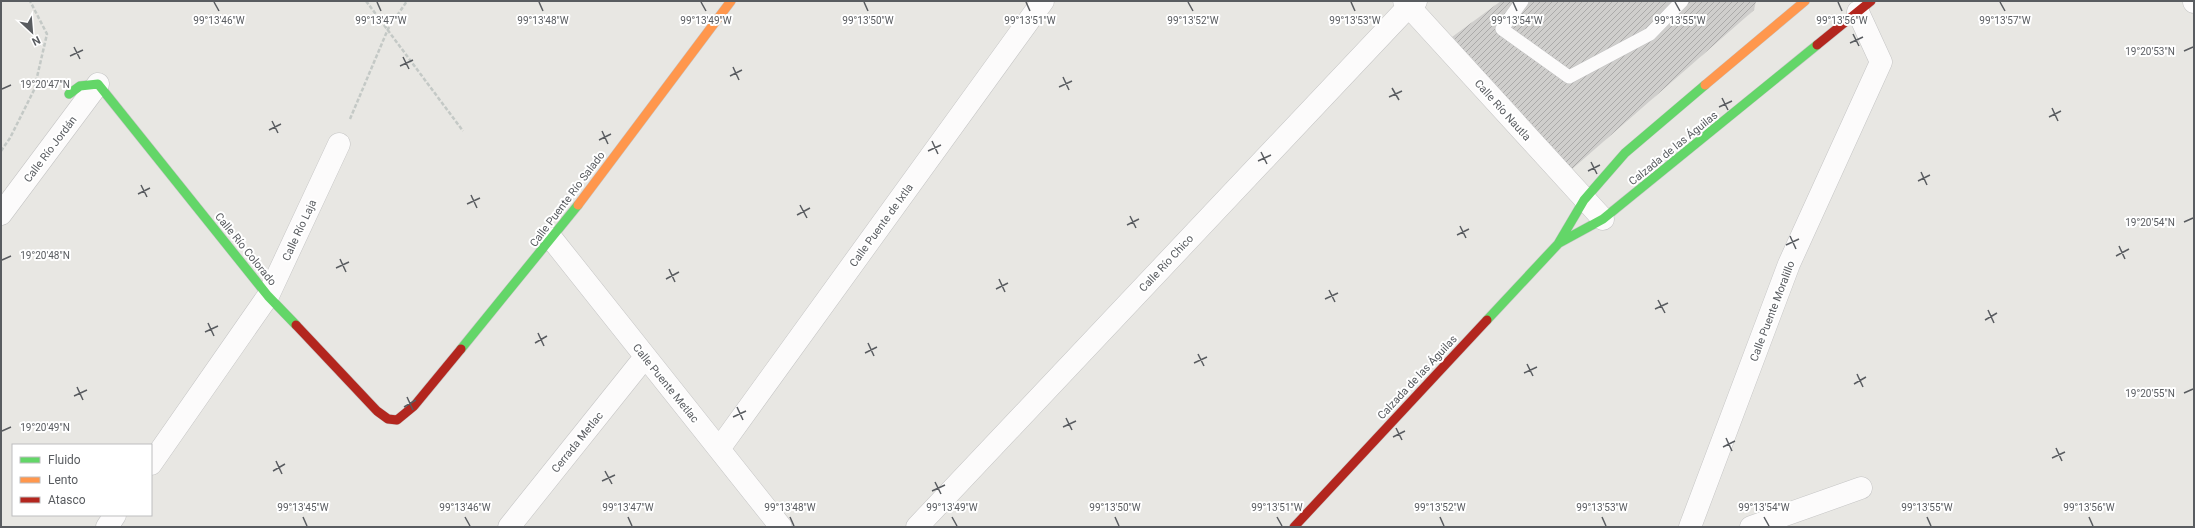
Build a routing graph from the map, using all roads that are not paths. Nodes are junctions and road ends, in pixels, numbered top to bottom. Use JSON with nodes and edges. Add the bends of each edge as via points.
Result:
{"nodes":[{"id":1,"x":732,"y":1,"type":"edge"},
{"id":2,"x":1043,"y":1,"type":"edge"},
{"id":3,"x":1522,"y":1,"type":"edge"},
{"id":4,"x":1682,"y":1,"type":"edge"},
{"id":5,"x":1805,"y":1,"type":"edge"},
{"id":6,"x":1410,"y":3,"type":"edge"},
{"id":7,"x":1864,"y":6,"type":"edge"},
{"id":8,"x":98,"y":84,"type":"junction"},
{"id":9,"x":69,"y":94,"type":"dead end"},
{"id":10,"x":339,"y":144,"type":"road end"},
{"id":11,"x":1584,"y":200,"type":"junction"},
{"id":12,"x":1,"y":214,"type":"edge"},
{"id":13,"x":1603,"y":219,"type":"junction"},
{"id":14,"x":552,"y":239,"type":"junction"},
{"id":15,"x":1558,"y":244,"type":"junction"},
{"id":16,"x":268,"y":296,"type":"junction"},
{"id":17,"x":645,"y":357,"type":"junction"},
{"id":18,"x":414,"y":406,"type":"joint"},
{"id":19,"x":719,"y":449,"type":"junction"},
{"id":20,"x":152,"y":463,"type":"edge"},
{"id":21,"x":1861,"y":488,"type":"dead end"},
{"id":22,"x":115,"y":516,"type":"edge"},
{"id":23,"x":107,"y":527,"type":"edge"},
{"id":24,"x":509,"y":527,"type":"edge"},
{"id":25,"x":781,"y":527,"type":"edge"},
{"id":26,"x":917,"y":527,"type":"edge"},
{"id":27,"x":1294,"y":527,"type":"edge"},
{"id":28,"x":1690,"y":527,"type":"edge"},
{"id":29,"x":1751,"y":527,"type":"edge"}],
"edges":[{"from":1,"to":14,"type":"main road","name":"Calle Puente Río Salado"},
{"from":2,"to":19,"type":"street","name":"Calle Puente de Ixtla"},
{"from":3,"to":4,"type":"lane","via":[[1502,29],[1569,77],[1650,34]]},
{"from":5,"to":11,"type":"main road","name":"Calzada de las Águilas","via":[[1625,153]]},
{"from":6,"to":11,"type":"street","name":"Calle Río Nautla"},
{"from":6,"to":26,"type":"street","name":"Calle Río Chico"},
{"from":7,"to":13,"type":"main road","name":"Calzada de las Águilas"},
{"from":7,"to":28,"type":"street","name":"Calle Puente Moralillo","via":[[1880,62],[1789,264]]},
{"from":8,"to":9,"type":"main road","via":[[80,86]]},
{"from":8,"to":12,"type":"street","name":"Calle Río Jordán"},
{"from":8,"to":16,"type":"main road","name":"Calle Río Colorado"},
{"from":10,"to":16,"type":"street","name":"Calle Río Laja"},
{"from":11,"to":13,"type":"street","name":"Calle Río Nautla"},
{"from":11,"to":15,"type":"main road","name":"Calzada de las Águilas"},
{"from":13,"to":15,"type":"main road","name":"Calzada de las Águilas"},
{"from":14,"to":17,"type":"street","name":"Calle Puente Metlac"},
{"from":14,"to":18,"type":"main road","name":"Calle Puente Río Salado"},
{"from":15,"to":27,"type":"main road","name":"Calzada de las Águilas"},
{"from":16,"to":18,"type":"main road","name":"Calle Río Colorado","via":[[377,411],[388,419],[397,420]]},
{"from":16,"to":20,"type":"street","name":"Calle Río Laja"},
{"from":17,"to":19,"type":"street","name":"Calle Puente Metlac"},
{"from":17,"to":24,"type":"street","name":"Cerrada Metlac"},
{"from":19,"to":25,"type":"street","name":"Calle Puente Metlac"},
{"from":21,"to":29,"type":"street"},
{"from":22,"to":23,"type":"street"}]}
